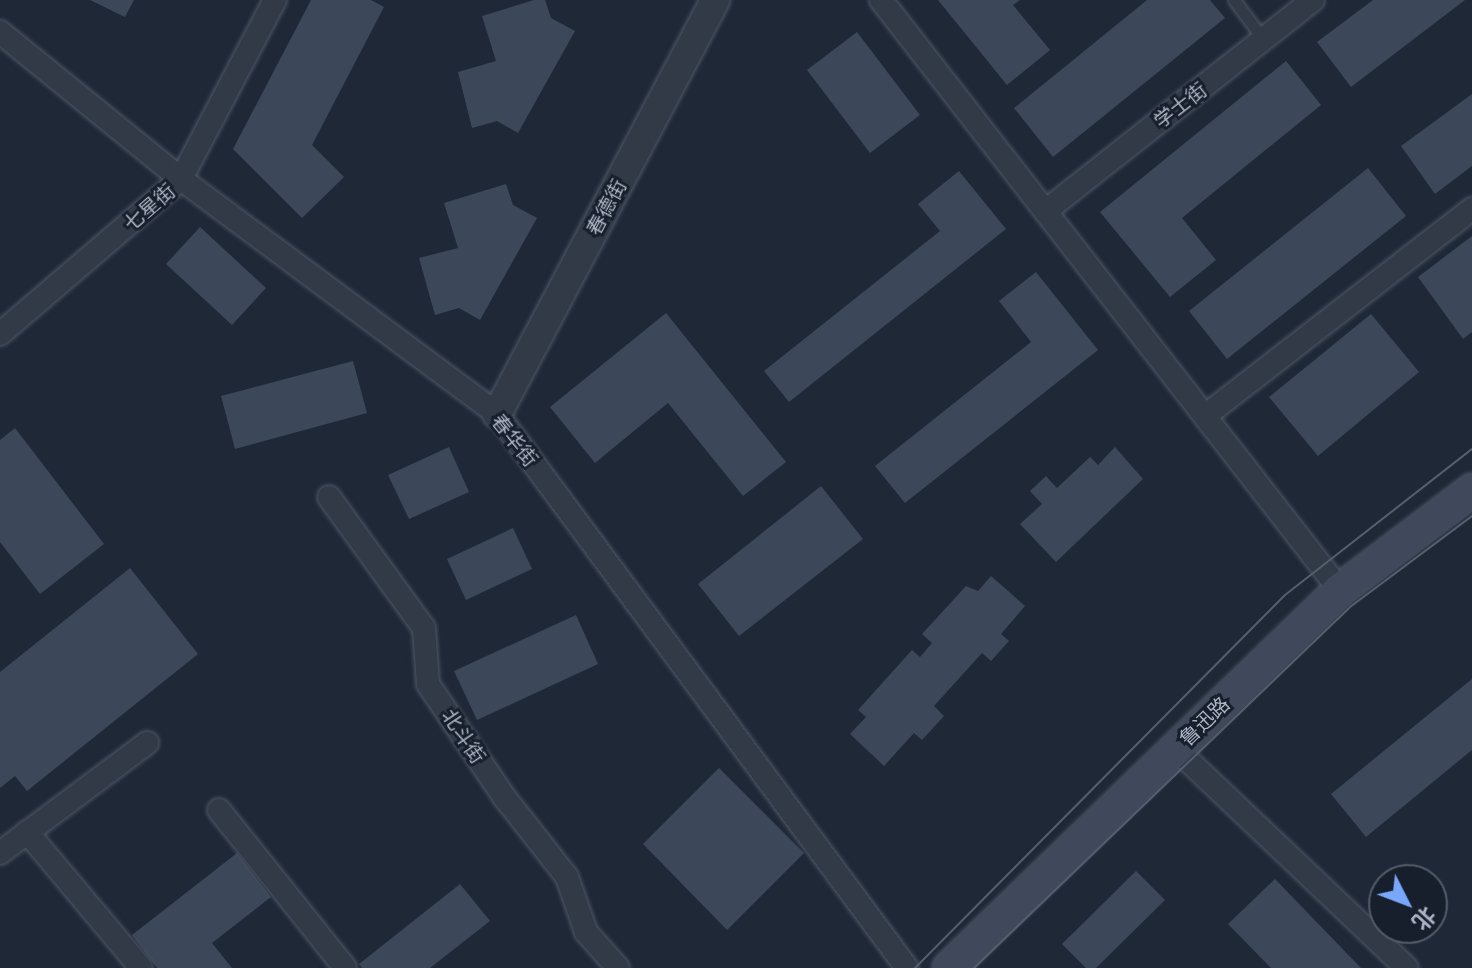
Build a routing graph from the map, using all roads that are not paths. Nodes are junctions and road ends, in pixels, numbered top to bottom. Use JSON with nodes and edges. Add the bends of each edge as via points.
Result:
{"nodes":[{"id":1,"x":275,"y":0,"type":"edge"},
{"id":2,"x":715,"y":0,"type":"edge"},
{"id":3,"x":881,"y":0,"type":"edge"},
{"id":4,"x":1234,"y":0,"type":"edge"},
{"id":5,"x":1313,"y":0,"type":"edge"},
{"id":6,"x":0,"y":32,"type":"edge"},
{"id":7,"x":1263,"y":39,"type":"junction"},
{"id":8,"x":181,"y":179,"type":"junction"},
{"id":9,"x":1472,"y":209,"type":"edge"},
{"id":10,"x":1047,"y":210,"type":"junction"},
{"id":11,"x":0,"y":334,"type":"edge"},
{"id":12,"x":497,"y":414,"type":"junction"},
{"id":13,"x":1205,"y":416,"type":"junction"},
{"id":14,"x":1472,"y":490,"type":"edge"},
{"id":15,"x":329,"y":497,"type":"dead end"},
{"id":16,"x":1340,"y":590,"type":"junction"},
{"id":17,"x":147,"y":743,"type":"dead end"},
{"id":18,"x":1176,"y":749,"type":"junction"},
{"id":19,"x":219,"y":810,"type":"dead end"},
{"id":20,"x":27,"y":832,"type":"junction"},
{"id":21,"x":0,"y":853,"type":"edge"},
{"id":22,"x":141,"y":968,"type":"edge"},
{"id":23,"x":345,"y":968,"type":"edge"},
{"id":24,"x":618,"y":968,"type":"edge"},
{"id":25,"x":907,"y":968,"type":"edge"},
{"id":26,"x":949,"y":968,"type":"edge"},
{"id":27,"x":1407,"y":968,"type":"edge"}],
"edges":[{"from":1,"to":8,"type":"street","name":"七星街"},
{"from":2,"to":12,"type":"street","name":"春德街"},
{"from":3,"to":10,"type":"street"},
{"from":4,"to":7,"type":"lane"},
{"from":5,"to":7,"type":"street","name":"学士街"},
{"from":6,"to":8,"type":"street","name":"春华街"},
{"from":7,"to":10,"type":"street","name":"学士街"},
{"from":8,"to":11,"type":"street","name":"七星街"},
{"from":8,"to":12,"type":"street","name":"春华街"},
{"from":9,"to":13,"type":"street"},
{"from":10,"to":13,"type":"street"},
{"from":12,"to":25,"type":"street","name":"春华街"},
{"from":13,"to":16,"type":"street"},
{"from":14,"to":16,"type":"main road","name":"鲁迅路"},
{"from":15,"to":24,"type":"street","name":"北斗街","via":[[424,628],[428,684],[505,798],[567,877],[586,932]]},
{"from":16,"to":18,"type":"main road","name":"鲁迅路"},
{"from":17,"to":20,"type":"street"},
{"from":18,"to":26,"type":"main road","name":"鲁迅路"},
{"from":18,"to":27,"type":"street"},
{"from":19,"to":23,"type":"street"},
{"from":20,"to":21,"type":"street"},
{"from":20,"to":22,"type":"street"}]}
